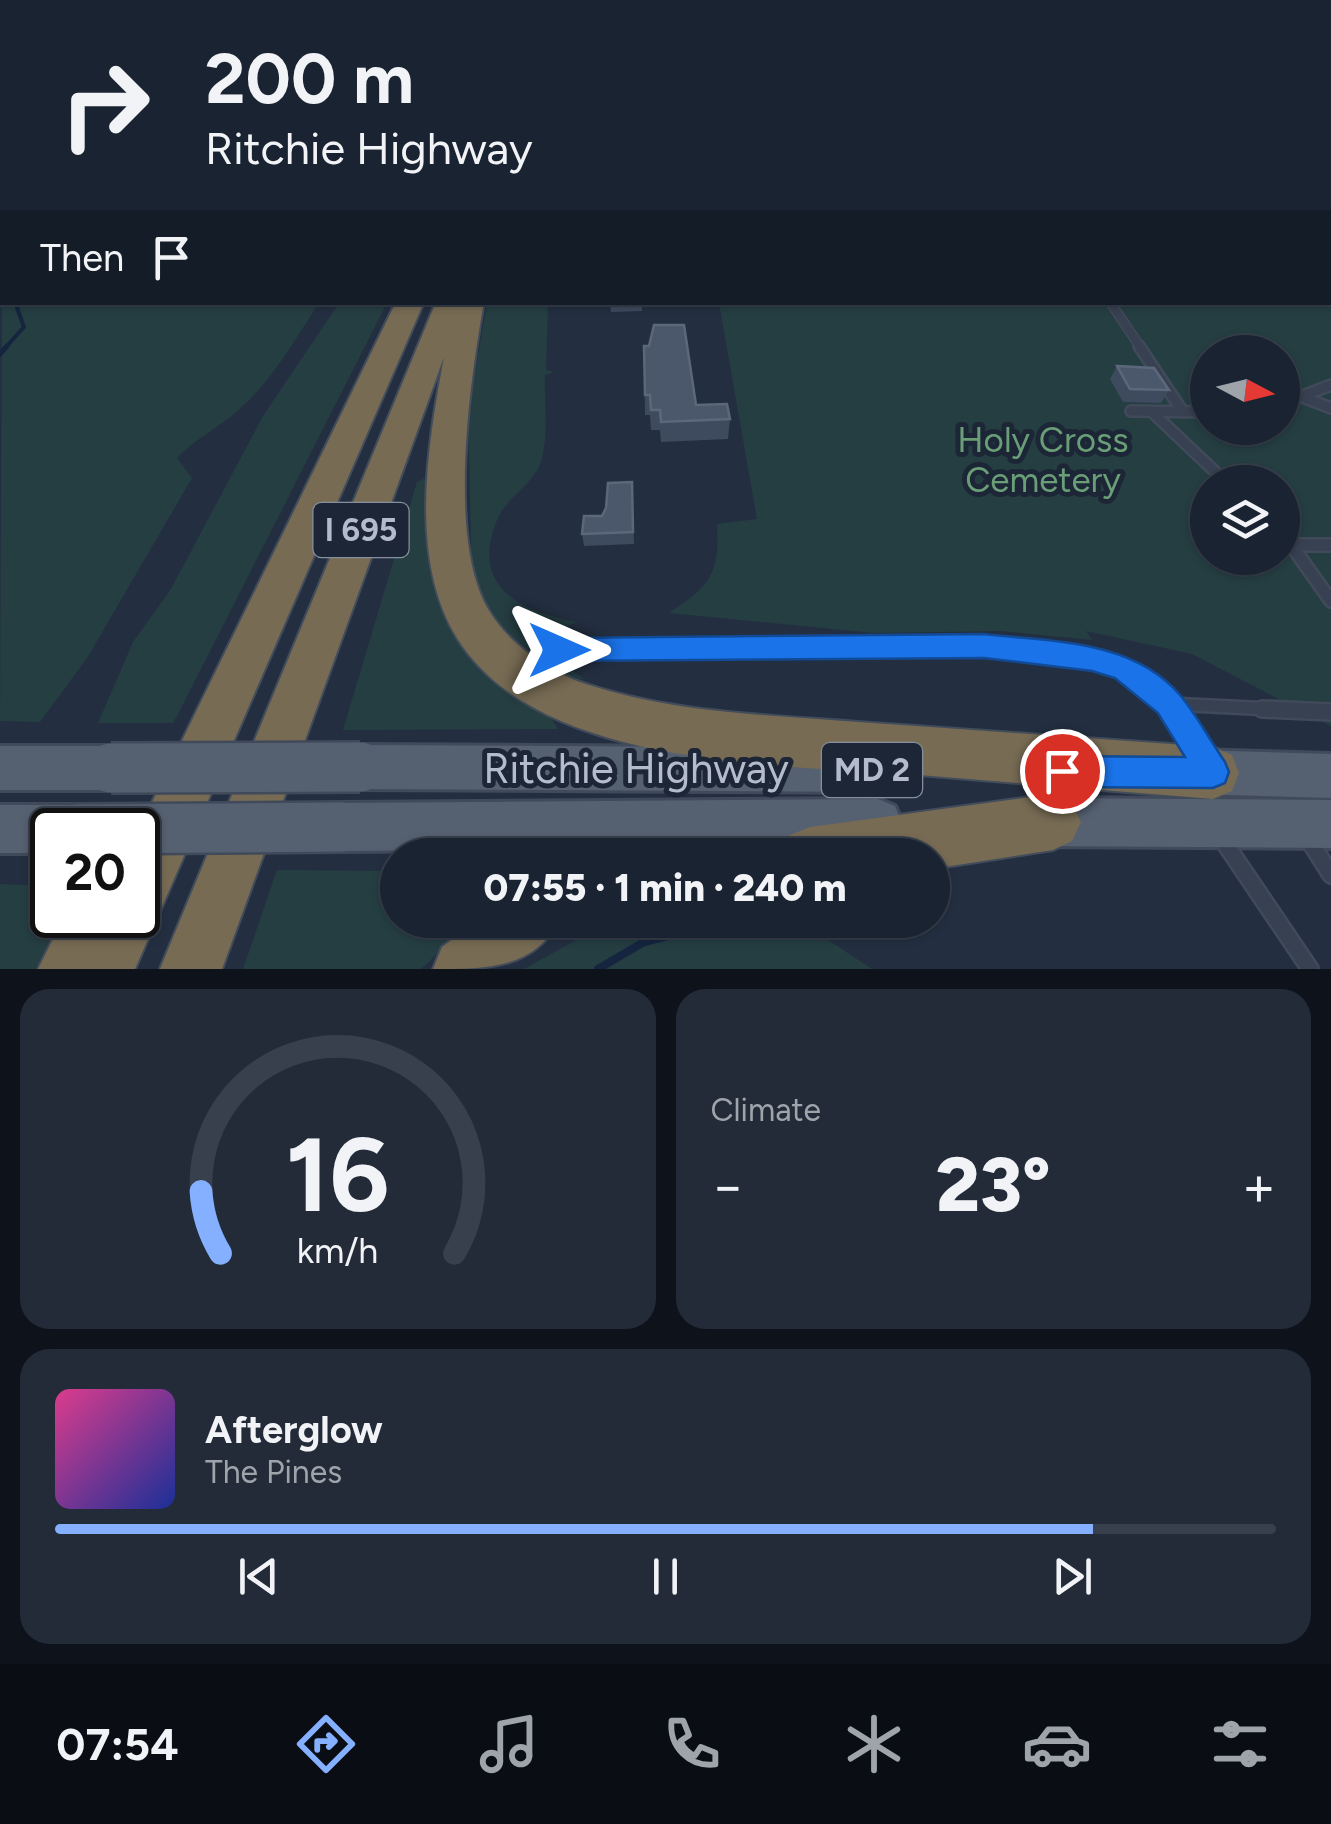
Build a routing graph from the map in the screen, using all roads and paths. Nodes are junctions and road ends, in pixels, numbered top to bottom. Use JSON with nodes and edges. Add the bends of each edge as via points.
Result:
{"nodes":[{"id":1,"x":409,"y":305,"type":"edge"},
{"id":2,"x":449,"y":305,"type":"edge"},
{"id":3,"x":469,"y":305,"type":"edge"},
{"id":4,"x":1112,"y":305,"type":"edge"},
{"id":5,"x":1331,"y":385,"type":"edge"},
{"id":6,"x":1305,"y":398,"type":"junction"},
{"id":7,"x":1300,"y":399,"type":"edge"},
{"id":8,"x":1331,"y":408,"type":"edge"},
{"id":9,"x":1130,"y":411,"type":"dead end"},
{"id":10,"x":1151,"y":411,"type":"junction"},
{"id":11,"x":1183,"y":412,"type":"junction"},
{"id":12,"x":1190,"y":412,"type":"edge"},
{"id":13,"x":1208,"y":465,"type":"edge"},
{"id":14,"x":1300,"y":545,"type":"edge"},
{"id":15,"x":1331,"y":545,"type":"edge"},
{"id":16,"x":1300,"y":554,"type":"edge"},
{"id":17,"x":1331,"y":601,"type":"edge"},
{"id":18,"x":248,"y":648,"type":"junction"},
{"id":19,"x":559,"y":650,"type":"dead end"},
{"id":20,"x":1169,"y":704,"type":"junction"},
{"id":21,"x":1331,"y":712,"type":"edge"},
{"id":22,"x":0,"y":768,"type":"edge"},
{"id":23,"x":1331,"y":776,"type":"edge"},
{"id":24,"x":1222,"y":802,"type":"junction"},
{"id":25,"x":159,"y":808,"type":"edge"},
{"id":26,"x":1053,"y":822,"type":"junction"},
{"id":27,"x":1316,"y":823,"type":"edge"},
{"id":28,"x":160,"y":828,"type":"edge"},
{"id":29,"x":0,"y":829,"type":"edge"},
{"id":30,"x":30,"y":829,"type":"edge"},
{"id":31,"x":950,"y":838,"type":"edge"},
{"id":32,"x":160,"y":844,"type":"edge"},
{"id":33,"x":1331,"y":875,"type":"edge"},
{"id":34,"x":86,"y":938,"type":"edge"},
{"id":35,"x":117,"y":938,"type":"edge"},
{"id":36,"x":505,"y":938,"type":"edge"},
{"id":37,"x":69,"y":969,"type":"edge"},
{"id":38,"x":103,"y":969,"type":"edge"},
{"id":39,"x":190,"y":969,"type":"edge"},
{"id":40,"x":464,"y":969,"type":"edge"},
{"id":41,"x":1310,"y":969,"type":"edge"}],
"edges":[{"from":1,"to":18,"type":"highway","number":"I 695"},
{"from":2,"to":39,"type":"highway","number":"I 695"},
{"from":3,"to":24,"type":"highway","via":[[448,442],[452,557],[470,621],[519,673],[586,707],[676,728]]},
{"from":4,"to":11,"type":"lane"},
{"from":5,"to":6,"type":"lane"},
{"from":6,"to":7,"type":"lane"},
{"from":6,"to":8,"type":"lane"},
{"from":9,"to":10,"type":"lane"},
{"from":10,"to":11,"type":"lane"},
{"from":10,"to":13,"type":"lane"},
{"from":11,"to":12,"type":"lane"},
{"from":14,"to":15,"type":"lane"},
{"from":16,"to":17,"type":"lane"},
{"from":18,"to":25,"type":"highway"},
{"from":18,"to":32,"type":"highway","number":"I 695"},
{"from":19,"to":20,"type":"lane","via":[[1046,651],[1124,668]]},
{"from":20,"to":21,"type":"lane"},
{"from":20,"to":24,"type":"lane"},
{"from":22,"to":24,"type":"main road","name":"Ritchie Highway","number":"MD 2","bridge":true,"via":[[360,767]]},
{"from":23,"to":24,"type":"main road","name":"Ritchie Highway","number":"MD 2"},
{"from":24,"to":26,"type":"main road","name":"Ritchie Highway","number":"MD 2"},
{"from":24,"to":27,"type":"main road","name":"Ritchie Highway","number":"MD 2"},
{"from":24,"to":41,"type":"lane"},
{"from":26,"to":28,"type":"main road","name":"Ritchie Highway","number":"MD 2","bridge":true},
{"from":26,"to":31,"type":"highway"},
{"from":27,"to":33,"type":"lane"},
{"from":29,"to":30,"type":"main road","name":"Ritchie Highway","number":"MD 2"},
{"from":34,"to":37,"type":"highway"},
{"from":35,"to":38,"type":"highway"},
{"from":36,"to":40,"type":"highway"}]}
